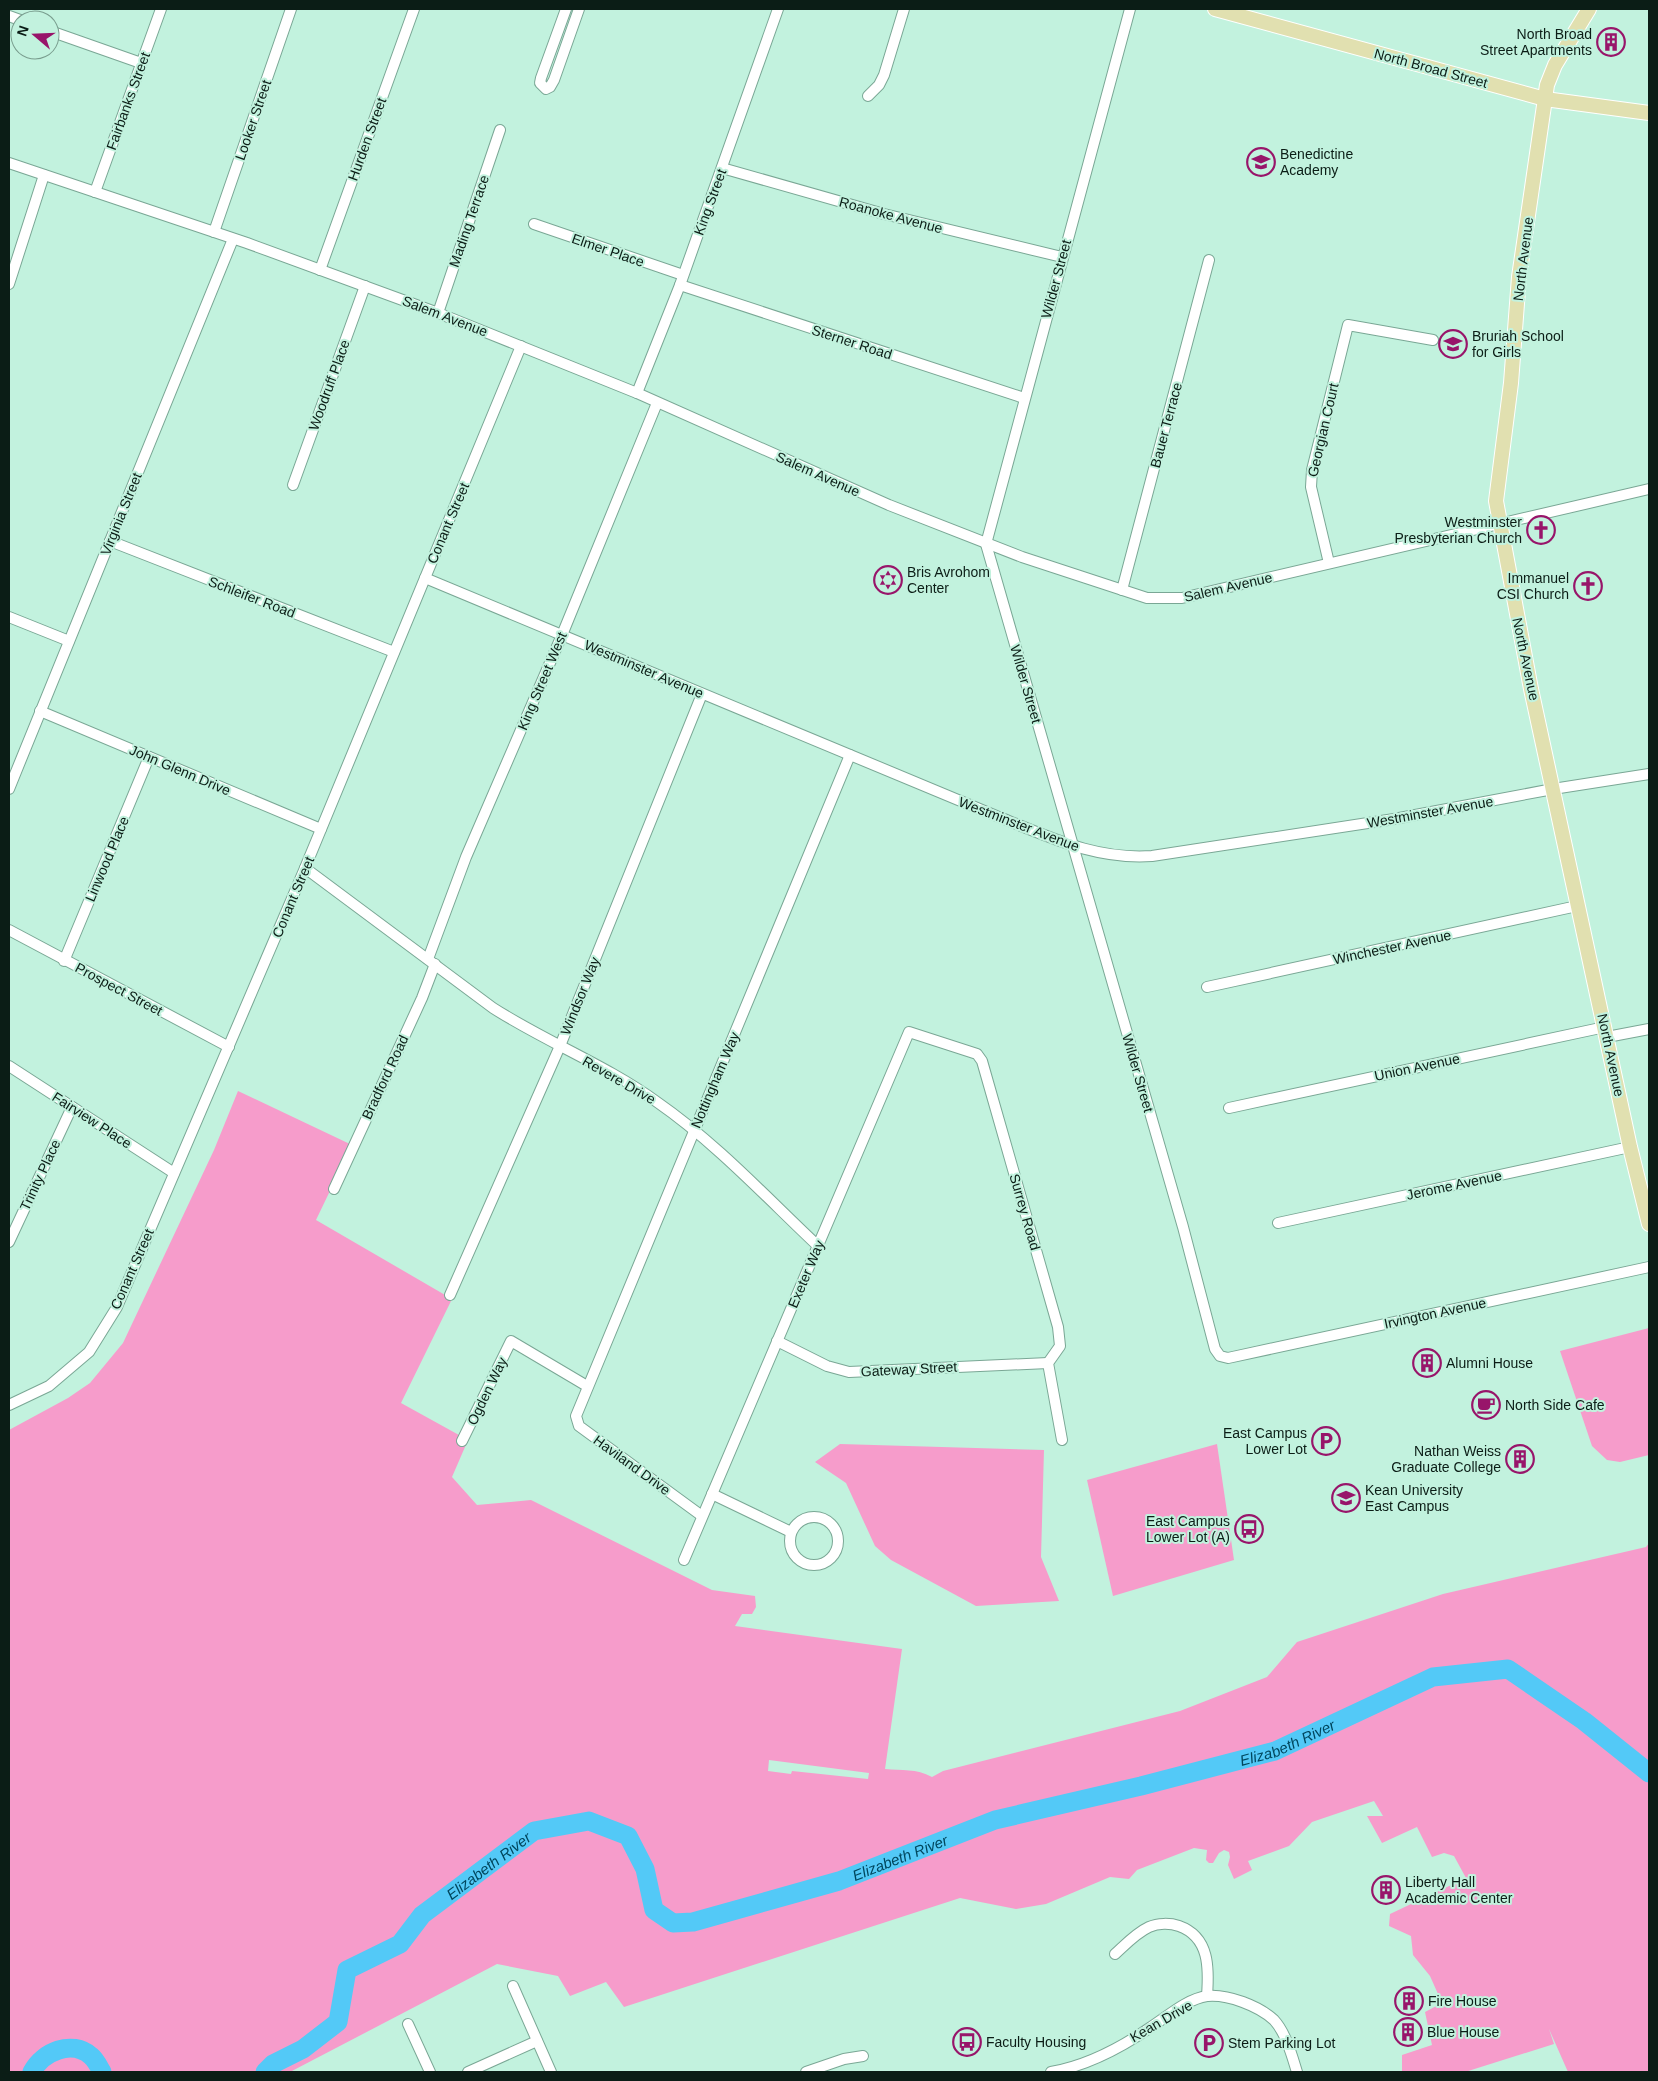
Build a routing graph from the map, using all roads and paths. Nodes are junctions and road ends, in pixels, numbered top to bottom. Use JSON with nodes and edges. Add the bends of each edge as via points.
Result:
{"nodes":[{"id":1,"x":161,"y":9,"type":"edge"},
{"id":2,"x":291,"y":9,"type":"edge"},
{"id":3,"x":414,"y":9,"type":"edge"},
{"id":4,"x":778,"y":9,"type":"edge"},
{"id":5,"x":904,"y":9,"type":"edge"},
{"id":6,"x":1130,"y":9,"type":"edge"},
{"id":7,"x":1215,"y":9,"type":"edge"},
{"id":8,"x":1590,"y":9,"type":"edge"},
{"id":9,"x":565,"y":10,"type":"edge"},
{"id":10,"x":578,"y":13,"type":"edge"},
{"id":11,"x":60,"y":34,"type":"edge"},
{"id":12,"x":142,"y":63,"type":"junction"},
{"id":13,"x":868,"y":96,"type":"dead end"},
{"id":14,"x":1545,"y":99,"type":"junction"},
{"id":15,"x":1649,"y":114,"type":"edge"},
{"id":16,"x":500,"y":130,"type":"dead end"},
{"id":17,"x":9,"y":163,"type":"edge"},
{"id":18,"x":722,"y":168,"type":"junction"},
{"id":19,"x":44,"y":175,"type":"junction"},
{"id":20,"x":95,"y":192,"type":"junction"},
{"id":21,"x":534,"y":224,"type":"dead end"},
{"id":22,"x":214,"y":232,"type":"junction"},
{"id":23,"x":233,"y":239,"type":"junction"},
{"id":24,"x":1062,"y":257,"type":"junction"},
{"id":25,"x":1209,"y":260,"type":"dead end"},
{"id":26,"x":320,"y":270,"type":"junction"},
{"id":27,"x":681,"y":280,"type":"junction"},
{"id":28,"x":9,"y":284,"type":"edge"},
{"id":29,"x":365,"y":286,"type":"junction"},
{"id":30,"x":438,"y":312,"type":"junction"},
{"id":31,"x":1434,"y":340,"type":"dead end"},
{"id":32,"x":521,"y":346,"type":"junction"},
{"id":33,"x":637,"y":393,"type":"junction"},
{"id":34,"x":1024,"y":398,"type":"junction"},
{"id":35,"x":657,"y":404,"type":"junction"},
{"id":36,"x":293,"y":485,"type":"dead end"},
{"id":37,"x":1649,"y":489,"type":"edge"},
{"id":38,"x":1500,"y":524,"type":"junction"},
{"id":39,"x":110,"y":542,"type":"junction"},
{"id":40,"x":986,"y":544,"type":"junction"},
{"id":41,"x":1329,"y":563,"type":"junction"},
{"id":42,"x":425,"y":578,"type":"junction"},
{"id":43,"x":1122,"y":590,"type":"junction"},
{"id":44,"x":9,"y":617,"type":"edge"},
{"id":45,"x":562,"y":635,"type":"junction"},
{"id":46,"x":69,"y":640,"type":"junction"},
{"id":47,"x":394,"y":652,"type":"junction"},
{"id":48,"x":702,"y":694,"type":"junction"},
{"id":49,"x":40,"y":711,"type":"junction"},
{"id":50,"x":850,"y":755,"type":"junction"},
{"id":51,"x":149,"y":757,"type":"junction"},
{"id":52,"x":1649,"y":774,"type":"edge"},
{"id":53,"x":9,"y":786,"type":"edge"},
{"id":54,"x":1553,"y":789,"type":"junction"},
{"id":55,"x":321,"y":829,"type":"junction"},
{"id":56,"x":1073,"y":846,"type":"junction"},
{"id":57,"x":305,"y":868,"type":"junction"},
{"id":58,"x":1578,"y":906,"type":"junction"},
{"id":59,"x":9,"y":930,"type":"edge"},
{"id":60,"x":64,"y":961,"type":"junction"},
{"id":61,"x":431,"y":962,"type":"junction"},
{"id":62,"x":1207,"y":987,"type":"dead end"},
{"id":63,"x":1649,"y":1029,"type":"edge"},
{"id":64,"x":909,"y":1032,"type":"joint"},
{"id":65,"x":1606,"y":1032,"type":"junction"},
{"id":66,"x":560,"y":1046,"type":"junction"},
{"id":67,"x":229,"y":1047,"type":"junction"},
{"id":68,"x":9,"y":1066,"type":"edge"},
{"id":69,"x":72,"y":1107,"type":"junction"},
{"id":70,"x":1229,"y":1108,"type":"dead end"},
{"id":71,"x":694,"y":1131,"type":"junction"},
{"id":72,"x":1630,"y":1147,"type":"junction"},
{"id":73,"x":174,"y":1173,"type":"junction"},
{"id":74,"x":334,"y":1189,"type":"dead end"},
{"id":75,"x":1278,"y":1223,"type":"dead end"},
{"id":76,"x":1649,"y":1224,"type":"edge"},
{"id":77,"x":9,"y":1242,"type":"edge"},
{"id":78,"x":818,"y":1246,"type":"junction"},
{"id":79,"x":1649,"y":1267,"type":"edge"},
{"id":80,"x":450,"y":1295,"type":"dead end"},
{"id":81,"x":777,"y":1342,"type":"junction"},
{"id":82,"x":1220,"y":1356,"type":"joint"},
{"id":83,"x":1048,"y":1363,"type":"junction"},
{"id":84,"x":587,"y":1386,"type":"junction"},
{"id":85,"x":9,"y":1405,"type":"edge"},
{"id":86,"x":579,"y":1405,"type":"joint"},
{"id":87,"x":1062,"y":1440,"type":"dead end"},
{"id":88,"x":462,"y":1441,"type":"dead end"},
{"id":89,"x":712,"y":1494,"type":"junction"},
{"id":90,"x":702,"y":1516,"type":"junction"},
{"id":91,"x":791,"y":1532,"type":"junction"},
{"id":92,"x":684,"y":1560,"type":"dead end"},
{"id":93,"x":1115,"y":1954,"type":"dead end"},
{"id":94,"x":513,"y":1986,"type":"dead end"},
{"id":95,"x":1207,"y":1996,"type":"junction"},
{"id":96,"x":408,"y":2024,"type":"dead end"},
{"id":97,"x":537,"y":2041,"type":"junction"},
{"id":98,"x":864,"y":2056,"type":"dead end"},
{"id":99,"x":430,"y":2072,"type":"edge"},
{"id":100,"x":468,"y":2072,"type":"edge"},
{"id":101,"x":551,"y":2072,"type":"edge"},
{"id":102,"x":806,"y":2072,"type":"edge"},
{"id":103,"x":1051,"y":2072,"type":"edge"},
{"id":104,"x":1297,"y":2072,"type":"edge"}],
"edges":[{"from":1,"to":12,"type":"street","name":"Fairbanks Street"},
{"from":2,"to":22,"type":"street","name":"Looker Street"},
{"from":3,"to":26,"type":"street","name":"Hurden Street"},
{"from":4,"to":18,"type":"street","name":"King Street"},
{"from":5,"to":13,"type":"street","via":[[884,75]]},
{"from":6,"to":24,"type":"street","name":"Wilder Street"},
{"from":7,"to":14,"type":"main road","name":"North Broad Street"},
{"from":8,"to":14,"type":"main road","name":"North Avenue","via":[[1554,65]]},
{"from":9,"to":10,"type":"street"},
{"from":9,"to":10,"type":"street","via":[[541,78],[540,83],[546,89],[554,80]]},
{"from":11,"to":12,"type":"street"},
{"from":12,"to":20,"type":"street","name":"Fairbanks Street"},
{"from":14,"to":15,"type":"main road","name":"North Broad Street"},
{"from":14,"to":38,"type":"main road","name":"North Avenue","via":[[1519,277],[1511,383],[1496,501]]},
{"from":16,"to":30,"type":"street","name":"Mading Terrace"},
{"from":17,"to":19,"type":"street","name":"Salem Avenue"},
{"from":18,"to":24,"type":"street","name":"Roanoke Avenue","via":[[884,214]]},
{"from":18,"to":27,"type":"street","name":"King Street"},
{"from":19,"to":20,"type":"street","name":"Salem Avenue"},
{"from":19,"to":28,"type":"street"},
{"from":20,"to":22,"type":"street","name":"Salem Avenue"},
{"from":21,"to":27,"type":"street","name":"Elmer Place"},
{"from":22,"to":23,"type":"street","name":"Salem Avenue"},
{"from":23,"to":26,"type":"street","name":"Salem Avenue"},
{"from":23,"to":39,"type":"street","name":"Virginia Street"},
{"from":24,"to":34,"type":"street","name":"Wilder Street"},
{"from":25,"to":43,"type":"street","name":"Bauer Terrace"},
{"from":26,"to":29,"type":"street","name":"Salem Avenue"},
{"from":27,"to":33,"type":"street","name":"King Street"},
{"from":27,"to":34,"type":"street","name":"Sterner Road"},
{"from":29,"to":30,"type":"street","name":"Salem Avenue"},
{"from":29,"to":36,"type":"street","name":"Woodruff Place"},
{"from":30,"to":32,"type":"street","name":"Salem Avenue"},
{"from":31,"to":41,"type":"street","name":"Georgian Court","via":[[1348,325],[1312,470],[1311,487]]},
{"from":32,"to":33,"type":"street","name":"Salem Avenue"},
{"from":32,"to":42,"type":"street","name":"Conant Street"},
{"from":33,"to":35,"type":"street","name":"Salem Avenue"},
{"from":34,"to":40,"type":"street","name":"Wilder Street"},
{"from":35,"to":40,"type":"street","name":"Salem Avenue"},
{"from":35,"to":45,"type":"street","name":"King Street West"},
{"from":37,"to":38,"type":"street","name":"Salem Avenue"},
{"from":38,"to":41,"type":"street","name":"Salem Avenue"},
{"from":38,"to":54,"type":"main road","name":"North Avenue"},
{"from":39,"to":46,"type":"street","name":"Virginia Street"},
{"from":39,"to":47,"type":"street","name":"Schleifer Road"},
{"from":40,"to":43,"type":"street","name":"Salem Avenue"},
{"from":40,"to":56,"type":"street","name":"Wilder Street"},
{"from":41,"to":43,"type":"street","name":"Salem Avenue","via":[[1182,598],[1147,598]]},
{"from":42,"to":45,"type":"street","name":"Westminster Avenue"},
{"from":42,"to":47,"type":"street","name":"Conant Street"},
{"from":44,"to":46,"type":"street"},
{"from":45,"to":48,"type":"street","name":"Westminster Avenue"},
{"from":45,"to":61,"type":"street","name":"King Street West","via":[[466,857]]},
{"from":46,"to":49,"type":"street","name":"Virginia Street"},
{"from":47,"to":55,"type":"street","name":"Conant Street"},
{"from":48,"to":50,"type":"street","name":"Westminster Avenue"},
{"from":48,"to":66,"type":"street","name":"Windsor Way"},
{"from":49,"to":51,"type":"street","name":"John Glenn Drive"},
{"from":49,"to":53,"type":"street","name":"Virginia Street"},
{"from":50,"to":56,"type":"street","name":"Westminster Avenue"},
{"from":50,"to":71,"type":"street","name":"Nottingham Way"},
{"from":51,"to":55,"type":"street","name":"John Glenn Drive"},
{"from":51,"to":60,"type":"street","name":"Linwood Place"},
{"from":52,"to":54,"type":"street","name":"Westminster Avenue"},
{"from":54,"to":56,"type":"street","name":"Westminster Avenue","via":[[1394,819],[1152,856],[1103,855]]},
{"from":54,"to":58,"type":"main road","name":"North Avenue"},
{"from":55,"to":57,"type":"street","name":"Conant Street"},
{"from":56,"to":82,"type":"street","name":"Wilder Street","via":[[1215,1349]]},
{"from":57,"to":61,"type":"street","name":"Revere Drive"},
{"from":57,"to":67,"type":"street","name":"Conant Street"},
{"from":58,"to":62,"type":"street","name":"Winchester Avenue"},
{"from":58,"to":65,"type":"main road","name":"North Avenue"},
{"from":59,"to":60,"type":"street","name":"Prospect Street"},
{"from":60,"to":67,"type":"street","name":"Prospect Street"},
{"from":61,"to":66,"type":"street","name":"Revere Drive","via":[[514,1021]]},
{"from":61,"to":74,"type":"street","name":"Bradford Road","via":[[422,998]]},
{"from":63,"to":65,"type":"street","name":"Union Avenue"},
{"from":64,"to":78,"type":"street","name":"Exeter Way"},
{"from":64,"to":83,"type":"street","name":"Surrey Road","via":[[978,1054],[982,1061],[1058,1327],[1060,1346]]},
{"from":65,"to":70,"type":"street","name":"Union Avenue"},
{"from":65,"to":72,"type":"main road","name":"North Avenue"},
{"from":66,"to":71,"type":"street","name":"Revere Drive","via":[[628,1082]]},
{"from":66,"to":80,"type":"street","name":"Windsor Way"},
{"from":67,"to":73,"type":"street","name":"Conant Street"},
{"from":68,"to":69,"type":"street","name":"Fairview Place"},
{"from":69,"to":73,"type":"street","name":"Fairview Place"},
{"from":69,"to":77,"type":"street","name":"Trinity Place"},
{"from":71,"to":78,"type":"street","name":"Revere Drive"},
{"from":71,"to":84,"type":"street","name":"Nottingham Way"},
{"from":72,"to":75,"type":"street","name":"Jerome Avenue"},
{"from":72,"to":76,"type":"main road","name":"North Avenue"},
{"from":73,"to":85,"type":"street","name":"Conant Street","via":[[117,1306],[89,1352],[48,1386]]},
{"from":78,"to":81,"type":"street","name":"Exeter Way"},
{"from":79,"to":82,"type":"street","name":"Irvington Avenue","via":[[1228,1358]]},
{"from":81,"to":83,"type":"street","name":"Gateway Street","via":[[828,1366],[849,1372]]},
{"from":81,"to":89,"type":"street","name":"Exeter Way"},
{"from":83,"to":87,"type":"street"},
{"from":84,"to":86,"type":"street","name":"Nottingham Way"},
{"from":84,"to":88,"type":"street","name":"Ogden Way","via":[[511,1341]]},
{"from":86,"to":90,"type":"street","name":"Haviland Drive","via":[[576,1416],[580,1426]]},
{"from":89,"to":90,"type":"street","name":"Exeter Way"},
{"from":89,"to":91,"type":"street"},
{"from":90,"to":92,"type":"street","name":"Exeter Way"},
{"from":91,"to":91,"type":"street","via":[[791,1548],[806,1564],[820,1564],[836,1549],[836,1534],[821,1518],[800,1521]]},
{"from":93,"to":95,"type":"street","via":[[1148,1928],[1165,1924],[1182,1927],[1196,1936],[1203,1948]]},
{"from":94,"to":97,"type":"street"},
{"from":95,"to":103,"type":"street","name":"Kean Drive","via":[[1173,2012],[1098,2057]]},
{"from":95,"to":104,"type":"street","name":"Kean Drive","via":[[1242,2002],[1275,2021],[1290,2049]]},
{"from":96,"to":99,"type":"street"},
{"from":97,"to":100,"type":"street"},
{"from":97,"to":101,"type":"street"},
{"from":98,"to":102,"type":"street"}]}
